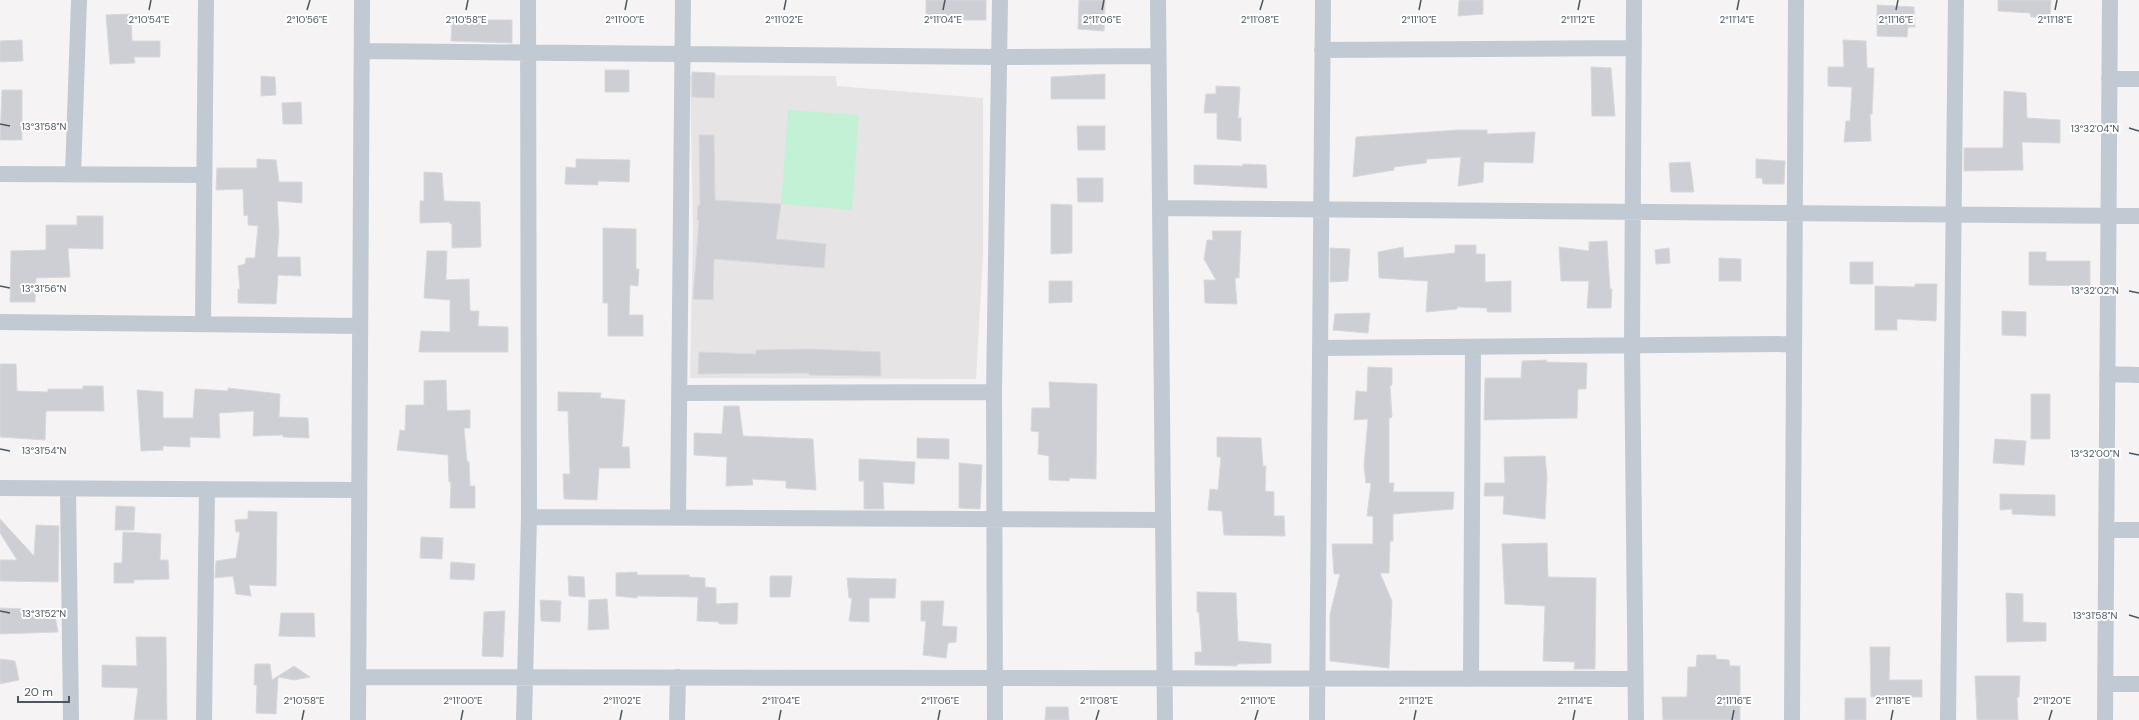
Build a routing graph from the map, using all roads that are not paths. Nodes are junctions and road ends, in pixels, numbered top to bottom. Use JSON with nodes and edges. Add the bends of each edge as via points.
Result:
{"nodes":[{"id":1,"x":79,"y":0,"type":"edge"},
{"id":2,"x":206,"y":0,"type":"edge"},
{"id":3,"x":362,"y":0,"type":"edge"},
{"id":4,"x":528,"y":0,"type":"edge"},
{"id":5,"x":683,"y":0,"type":"edge"},
{"id":6,"x":1000,"y":0,"type":"edge"},
{"id":7,"x":1158,"y":0,"type":"edge"},
{"id":8,"x":1323,"y":0,"type":"edge"},
{"id":9,"x":1634,"y":0,"type":"edge"},
{"id":10,"x":1796,"y":0,"type":"edge"},
{"id":11,"x":1956,"y":0,"type":"edge"},
{"id":12,"x":2110,"y":0,"type":"edge"},
{"id":13,"x":1634,"y":48,"type":"junction"},
{"id":14,"x":1322,"y":50,"type":"junction"},
{"id":15,"x":362,"y":51,"type":"junction"},
{"id":16,"x":527,"y":53,"type":"junction"},
{"id":17,"x":683,"y":53,"type":"junction"},
{"id":18,"x":1158,"y":56,"type":"junction"},
{"id":19,"x":999,"y":57,"type":"junction"},
{"id":20,"x":2109,"y":79,"type":"junction"},
{"id":21,"x":2139,"y":79,"type":"edge"},
{"id":22,"x":0,"y":174,"type":"edge"},
{"id":23,"x":74,"y":174,"type":"junction"},
{"id":24,"x":204,"y":175,"type":"junction"},
{"id":25,"x":1160,"y":208,"type":"junction"},
{"id":26,"x":1321,"y":210,"type":"junction"},
{"id":27,"x":1632,"y":212,"type":"junction"},
{"id":28,"x":1794,"y":213,"type":"junction"},
{"id":29,"x":1954,"y":214,"type":"junction"},
{"id":30,"x":2108,"y":216,"type":"junction"},
{"id":31,"x":2139,"y":216,"type":"edge"},
{"id":32,"x":0,"y":322,"type":"edge"},
{"id":33,"x":203,"y":324,"type":"junction"},
{"id":34,"x":360,"y":326,"type":"junction"},
{"id":35,"x":1794,"y":344,"type":"junction"},
{"id":36,"x":1632,"y":346,"type":"junction"},
{"id":37,"x":1473,"y":347,"type":"junction"},
{"id":38,"x":1320,"y":348,"type":"junction"},
{"id":39,"x":2107,"y":374,"type":"junction"},
{"id":40,"x":2139,"y":375,"type":"edge"},
{"id":41,"x":994,"y":392,"type":"junction"},
{"id":42,"x":680,"y":393,"type":"junction"},
{"id":43,"x":0,"y":488,"type":"edge"},
{"id":44,"x":68,"y":489,"type":"junction"},
{"id":45,"x":208,"y":489,"type":"junction"},
{"id":46,"x":359,"y":490,"type":"junction"},
{"id":47,"x":529,"y":517,"type":"junction"},
{"id":48,"x":678,"y":518,"type":"junction"},
{"id":49,"x":994,"y":519,"type":"junction"},
{"id":50,"x":1163,"y":520,"type":"junction"},
{"id":51,"x":2106,"y":530,"type":"junction"},
{"id":52,"x":2139,"y":530,"type":"edge"},
{"id":53,"x":358,"y":677,"type":"junction"},
{"id":54,"x":524,"y":677,"type":"junction"},
{"id":55,"x":678,"y":677,"type":"junction"},
{"id":56,"x":995,"y":678,"type":"junction"},
{"id":57,"x":1164,"y":678,"type":"junction"},
{"id":58,"x":1317,"y":679,"type":"junction"},
{"id":59,"x":1471,"y":679,"type":"junction"},
{"id":60,"x":1635,"y":679,"type":"junction"},
{"id":61,"x":2106,"y":684,"type":"junction"},
{"id":62,"x":2139,"y":684,"type":"edge"},
{"id":63,"x":71,"y":720,"type":"edge"},
{"id":64,"x":204,"y":720,"type":"edge"},
{"id":65,"x":358,"y":720,"type":"edge"},
{"id":66,"x":524,"y":720,"type":"edge"},
{"id":67,"x":677,"y":720,"type":"edge"},
{"id":68,"x":995,"y":720,"type":"edge"},
{"id":69,"x":1165,"y":720,"type":"edge"},
{"id":70,"x":1317,"y":720,"type":"edge"},
{"id":71,"x":1636,"y":720,"type":"edge"},
{"id":72,"x":1792,"y":720,"type":"edge"},
{"id":73,"x":1948,"y":720,"type":"edge"},
{"id":74,"x":2105,"y":720,"type":"edge"}],
"edges":[{"from":1,"to":23,"type":"street"},
{"from":2,"to":24,"type":"street"},
{"from":3,"to":15,"type":"street"},
{"from":4,"to":16,"type":"street"},
{"from":5,"to":17,"type":"street"},
{"from":6,"to":19,"type":"street"},
{"from":7,"to":18,"type":"street"},
{"from":8,"to":14,"type":"street"},
{"from":9,"to":13,"type":"street"},
{"from":10,"to":28,"type":"street"},
{"from":11,"to":29,"type":"street"},
{"from":12,"to":20,"type":"street"},
{"from":13,"to":14,"type":"street"},
{"from":13,"to":27,"type":"street"},
{"from":14,"to":26,"type":"street"},
{"from":15,"to":16,"type":"street"},
{"from":15,"to":34,"type":"street"},
{"from":16,"to":17,"type":"street"},
{"from":16,"to":47,"type":"street"},
{"from":17,"to":19,"type":"street"},
{"from":17,"to":42,"type":"street"},
{"from":18,"to":19,"type":"street"},
{"from":18,"to":25,"type":"street"},
{"from":19,"to":41,"type":"street"},
{"from":20,"to":21,"type":"street"},
{"from":20,"to":30,"type":"street"},
{"from":22,"to":23,"type":"street"},
{"from":23,"to":24,"type":"street"},
{"from":24,"to":33,"type":"street"},
{"from":25,"to":26,"type":"street"},
{"from":25,"to":50,"type":"street"},
{"from":26,"to":27,"type":"street"},
{"from":26,"to":38,"type":"street"},
{"from":27,"to":28,"type":"street"},
{"from":27,"to":36,"type":"street"},
{"from":28,"to":29,"type":"street"},
{"from":28,"to":35,"type":"street"},
{"from":29,"to":30,"type":"street"},
{"from":29,"to":73,"type":"street"},
{"from":30,"to":31,"type":"street"},
{"from":30,"to":39,"type":"street"},
{"from":32,"to":33,"type":"street"},
{"from":33,"to":34,"type":"street"},
{"from":34,"to":46,"type":"street"},
{"from":35,"to":36,"type":"street"},
{"from":35,"to":72,"type":"street"},
{"from":36,"to":37,"type":"street"},
{"from":36,"to":60,"type":"street"},
{"from":37,"to":38,"type":"street"},
{"from":37,"to":59,"type":"street"},
{"from":38,"to":58,"type":"street"},
{"from":39,"to":40,"type":"street"},
{"from":39,"to":51,"type":"street"},
{"from":41,"to":42,"type":"street"},
{"from":41,"to":49,"type":"street"},
{"from":42,"to":48,"type":"street"},
{"from":43,"to":44,"type":"street"},
{"from":44,"to":45,"type":"street"},
{"from":44,"to":63,"type":"street"},
{"from":45,"to":46,"type":"street"},
{"from":45,"to":64,"type":"street"},
{"from":46,"to":53,"type":"street"},
{"from":47,"to":48,"type":"street"},
{"from":47,"to":54,"type":"street"},
{"from":48,"to":49,"type":"street"},
{"from":49,"to":50,"type":"street"},
{"from":49,"to":56,"type":"street"},
{"from":50,"to":57,"type":"street"},
{"from":51,"to":52,"type":"street"},
{"from":51,"to":61,"type":"street"},
{"from":53,"to":54,"type":"street"},
{"from":53,"to":65,"type":"street"},
{"from":54,"to":55,"type":"street"},
{"from":54,"to":66,"type":"street"},
{"from":55,"to":56,"type":"street"},
{"from":55,"to":67,"type":"street"},
{"from":56,"to":57,"type":"street"},
{"from":56,"to":68,"type":"street"},
{"from":57,"to":58,"type":"street"},
{"from":57,"to":69,"type":"street"},
{"from":58,"to":59,"type":"street"},
{"from":58,"to":70,"type":"street"},
{"from":59,"to":60,"type":"street"},
{"from":60,"to":71,"type":"street"},
{"from":61,"to":62,"type":"street"},
{"from":61,"to":74,"type":"street"}]}
